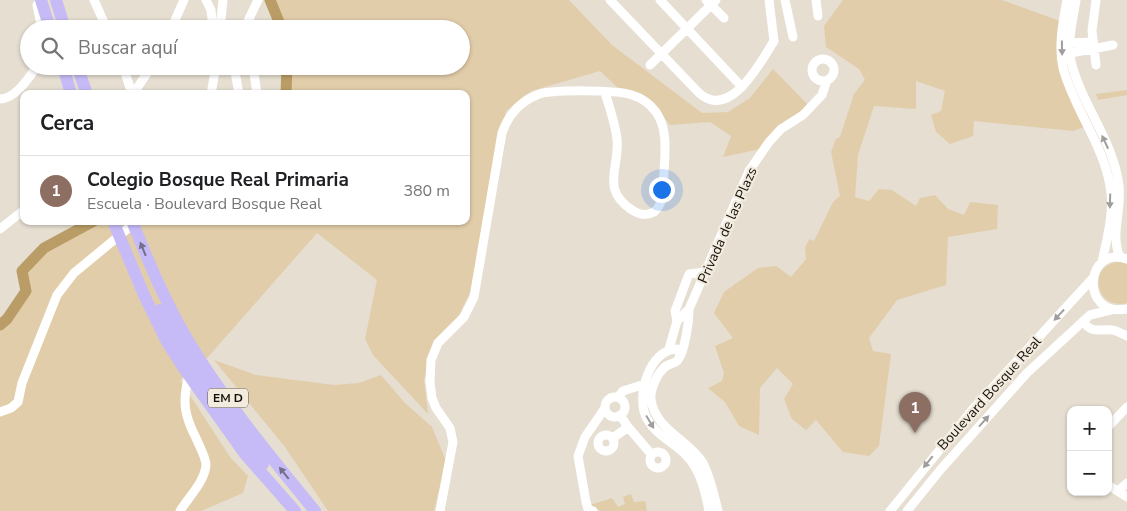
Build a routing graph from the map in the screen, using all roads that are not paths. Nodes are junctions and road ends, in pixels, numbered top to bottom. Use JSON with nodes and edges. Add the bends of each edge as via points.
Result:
{"nodes":[{"id":1,"x":36,"y":0,"type":"edge"},
{"id":2,"x":41,"y":0,"type":"edge"},
{"id":3,"x":48,"y":0,"type":"edge"},
{"id":4,"x":56,"y":0,"type":"edge"},
{"id":5,"x":94,"y":0,"type":"edge"},
{"id":6,"x":184,"y":0,"type":"edge"},
{"id":7,"x":206,"y":0,"type":"edge"},
{"id":8,"x":223,"y":0,"type":"edge"},
{"id":9,"x":610,"y":0,"type":"edge"},
{"id":10,"x":660,"y":0,"type":"edge"},
{"id":11,"x":769,"y":0,"type":"edge"},
{"id":12,"x":785,"y":0,"type":"edge"},
{"id":13,"x":816,"y":0,"type":"edge"},
{"id":14,"x":1067,"y":0,"type":"edge"},
{"id":15,"x":1076,"y":0,"type":"edge"},
{"id":16,"x":1096,"y":0,"type":"edge"},
{"id":17,"x":258,"y":1,"type":"edge"},
{"id":18,"x":711,"y":2,"type":"edge"},
{"id":19,"x":818,"y":16,"type":"dead end"},
{"id":20,"x":724,"y":18,"type":"dead end"},
{"id":21,"x":40,"y":20,"type":"edge"},
{"id":22,"x":47,"y":20,"type":"edge"},
{"id":23,"x":54,"y":20,"type":"edge"},
{"id":24,"x":62,"y":20,"type":"edge"},
{"id":25,"x":103,"y":20,"type":"edge"},
{"id":26,"x":176,"y":20,"type":"edge"},
{"id":27,"x":212,"y":20,"type":"edge"},
{"id":28,"x":221,"y":20,"type":"edge"},
{"id":29,"x":248,"y":20,"type":"edge"},
{"id":30,"x":687,"y":29,"type":"junction"},
{"id":31,"x":793,"y":37,"type":"dead end"},
{"id":32,"x":1070,"y":42,"type":"junction"},
{"id":33,"x":1094,"y":45,"type":"junction"},
{"id":34,"x":1114,"y":45,"type":"dead end"},
{"id":35,"x":662,"y":52,"type":"junction"},
{"id":36,"x":1071,"y":53,"type":"junction"},
{"id":37,"x":1096,"y":64,"type":"dead end"},
{"id":38,"x":650,"y":65,"type":"dead end"},
{"id":39,"x":29,"y":75,"type":"edge"},
{"id":40,"x":65,"y":75,"type":"edge"},
{"id":41,"x":71,"y":75,"type":"edge"},
{"id":42,"x":80,"y":75,"type":"edge"},
{"id":43,"x":127,"y":75,"type":"edge"},
{"id":44,"x":146,"y":75,"type":"edge"},
{"id":45,"x":214,"y":75,"type":"edge"},
{"id":46,"x":235,"y":75,"type":"edge"},
{"id":47,"x":255,"y":75,"type":"edge"},
{"id":48,"x":827,"y":80,"type":"dead end"},
{"id":49,"x":742,"y":87,"type":"junction"},
{"id":50,"x":70,"y":90,"type":"edge"},
{"id":51,"x":75,"y":90,"type":"edge"},
{"id":52,"x":86,"y":90,"type":"edge"},
{"id":53,"x":131,"y":90,"type":"edge"},
{"id":54,"x":135,"y":90,"type":"edge"},
{"id":55,"x":212,"y":90,"type":"edge"},
{"id":56,"x":237,"y":90,"type":"edge"},
{"id":57,"x":257,"y":90,"type":"edge"},
{"id":58,"x":605,"y":93,"type":"junction"},
{"id":59,"x":0,"y":99,"type":"edge"},
{"id":60,"x":20,"y":213,"type":"edge"},
{"id":61,"x":115,"y":225,"type":"edge"},
{"id":62,"x":122,"y":225,"type":"edge"},
{"id":63,"x":132,"y":225,"type":"edge"},
{"id":64,"x":133,"y":225,"type":"edge"},
{"id":65,"x":0,"y":229,"type":"edge"},
{"id":66,"x":1123,"y":258,"type":"edge"},
{"id":67,"x":1102,"y":262,"type":"junction"},
{"id":68,"x":705,"y":272,"type":"junction"},
{"id":69,"x":146,"y":279,"type":"junction"},
{"id":70,"x":1092,"y":279,"type":"junction"},
{"id":71,"x":689,"y":309,"type":"junction"},
{"id":72,"x":1121,"y":310,"type":"edge"},
{"id":73,"x":677,"y":321,"type":"junction"},
{"id":74,"x":1083,"y":321,"type":"junction"},
{"id":75,"x":689,"y":322,"type":"junction"},
{"id":76,"x":1127,"y":336,"type":"edge"},
{"id":77,"x":669,"y":349,"type":"junction"},
{"id":78,"x":680,"y":355,"type":"junction"},
{"id":79,"x":189,"y":376,"type":"junction"},
{"id":80,"x":645,"y":384,"type":"junction"},
{"id":81,"x":642,"y":400,"type":"junction"},
{"id":82,"x":621,"y":401,"type":"junction"},
{"id":83,"x":1127,"y":407,"type":"edge"},
{"id":84,"x":0,"y":412,"type":"edge"},
{"id":85,"x":612,"y":413,"type":"junction"},
{"id":86,"x":1112,"y":423,"type":"edge"},
{"id":87,"x":628,"y":427,"type":"junction"},
{"id":88,"x":613,"y":438,"type":"dead end"},
{"id":89,"x":652,"y":455,"type":"dead end"},
{"id":90,"x":1127,"y":483,"type":"edge"},
{"id":91,"x":908,"y":487,"type":"junction"},
{"id":92,"x":1112,"y":487,"type":"edge"},
{"id":93,"x":1118,"y":491,"type":"junction"},
{"id":94,"x":919,"y":495,"type":"junction"},
{"id":95,"x":1127,"y":497,"type":"edge"},
{"id":96,"x":180,"y":511,"type":"edge"},
{"id":97,"x":296,"y":511,"type":"edge"},
{"id":98,"x":300,"y":511,"type":"edge"},
{"id":99,"x":315,"y":511,"type":"edge"},
{"id":100,"x":440,"y":511,"type":"edge"},
{"id":101,"x":593,"y":511,"type":"edge"},
{"id":102,"x":709,"y":511,"type":"edge"},
{"id":103,"x":718,"y":511,"type":"edge"},
{"id":104,"x":890,"y":511,"type":"edge"},
{"id":105,"x":907,"y":511,"type":"edge"}],
"edges":[{"from":1,"to":21,"type":"street"},
{"from":2,"to":22,"type":"highway"},
{"from":3,"to":23,"type":"highway"},
{"from":4,"to":24,"type":"highway"},
{"from":5,"to":25,"type":"street"},
{"from":6,"to":26,"type":"street"},
{"from":7,"to":27,"type":"street"},
{"from":8,"to":28,"type":"street"},
{"from":9,"to":35,"type":"street"},
{"from":10,"to":30,"type":"street"},
{"from":11,"to":49,"type":"street","via":[[774,40]]},
{"from":12,"to":31,"type":"street"},
{"from":13,"to":19,"type":"street"},
{"from":14,"to":67,"type":"street","one_way":true,"via":[[1061,52],[1064,69],[1103,160],[1111,187]]},
{"from":15,"to":32,"type":"street"},
{"from":16,"to":33,"type":"street"},
{"from":17,"to":29,"type":"street"},
{"from":18,"to":20,"type":"street"},
{"from":18,"to":30,"type":"street"},
{"from":30,"to":35,"type":"street"},
{"from":30,"to":49,"type":"street"},
{"from":32,"to":33,"type":"street"},
{"from":32,"to":36,"type":"street"},
{"from":33,"to":34,"type":"street"},
{"from":33,"to":36,"type":"street"},
{"from":33,"to":37,"type":"street"},
{"from":35,"to":38,"type":"street"},
{"from":35,"to":49,"type":"street","via":[[707,100],[718,102]]},
{"from":66,"to":36,"type":"street","one_way":true,"via":[[1115,242],[1119,186],[1112,157],[1085,98]]},
{"from":39,"to":59,"type":"street","via":[[15,92]]},
{"from":40,"to":50,"type":"highway"},
{"from":41,"to":51,"type":"highway"},
{"from":42,"to":52,"type":"highway"},
{"from":43,"to":53,"type":"street"},
{"from":44,"to":54,"type":"street"},
{"from":45,"to":55,"type":"street"},
{"from":46,"to":56,"type":"street"},
{"from":47,"to":57,"type":"street"},
{"from":48,"to":68,"type":"street","name":"Privada de las Plazs","via":[[822,95],[781,129],[749,171]]},
{"from":58,"to":58,"type":"street","via":[[641,98],[662,122],[665,155],[661,202],[651,214],[640,214],[628,207],[614,189],[617,141]]},
{"from":58,"to":100,"type":"street","via":[[542,93],[520,105],[504,127],[474,297],[464,317],[438,343],[432,355],[432,398],[450,428],[453,442]]},
{"from":60,"to":65,"type":"street"},
{"from":61,"to":69,"type":"highway"},
{"from":62,"to":69,"type":"highway","number":"EM D"},
{"from":63,"to":84,"type":"street","via":[[74,273],[57,295],[22,383],[18,402]]},
{"from":69,"to":64,"type":"highway","number":"EM D","one_way":true},
{"from":66,"to":67,"type":"street"},
{"from":67,"to":70,"type":"street","name":"Boulevard Bosque Real"},
{"from":68,"to":71,"type":"street","name":"Privada de las Plazs"},
{"from":68,"to":73,"type":"street","via":[[689,274],[675,311]]},
{"from":69,"to":79,"type":"highway","via":[[167,342]]},
{"from":69,"to":98,"type":"highway","number":"EM D","via":[[181,346],[257,456]]},
{"from":99,"to":69,"type":"highway","number":"EM D","one_way":true,"via":[[260,443]]},
{"from":70,"to":72,"type":"street","via":[[1099,302]]},
{"from":70,"to":91,"type":"street","name":"Boulevard Bosque Real","one_way":true,"via":[[972,410]]},
{"from":71,"to":73,"type":"street","name":"Privada de las Plazs"},
{"from":71,"to":75,"type":"street","name":"Privada de las Plazs"},
{"from":72,"to":74,"type":"street","name":"Boulevard Bosque Real","via":[[1099,311]]},
{"from":73,"to":75,"type":"street"},
{"from":73,"to":77,"type":"street","name":"Privada de las Plazs"},
{"from":74,"to":76,"type":"street","via":[[1087,328],[1097,332],[1112,330]]},
{"from":94,"to":74,"type":"street","name":"Boulevard Bosque Real","one_way":true,"via":[[1027,373]]},
{"from":75,"to":78,"type":"street","name":"Privada de las Plazs"},
{"from":77,"to":78,"type":"street","via":[[678,349]]},
{"from":77,"to":80,"type":"street","via":[[658,357]]},
{"from":78,"to":103,"type":"street","via":[[656,377],[651,398],[657,418],[664,427],[688,444],[703,464]]},
{"from":79,"to":96,"type":"street","via":[[184,396],[188,423],[206,464],[202,478]]},
{"from":79,"to":97,"type":"highway","via":[[245,454]]},
{"from":80,"to":81,"type":"street"},
{"from":80,"to":82,"type":"street","via":[[624,391]]},
{"from":81,"to":82,"type":"street"},
{"from":81,"to":102,"type":"street","one_way":true,"via":[[646,418],[657,434],[684,452],[695,466]]},
{"from":82,"to":85,"type":"street"},
{"from":82,"to":85,"type":"street","via":[[608,400]]},
{"from":83,"to":86,"type":"street"},
{"from":85,"to":87,"type":"street"},
{"from":85,"to":101,"type":"street","via":[[594,422],[578,456],[586,502],[588,509]]},
{"from":87,"to":88,"type":"street"},
{"from":87,"to":89,"type":"street"},
{"from":90,"to":93,"type":"street"},
{"from":91,"to":94,"type":"street"},
{"from":91,"to":104,"type":"street","name":"Boulevard Bosque Real"},
{"from":92,"to":93,"type":"street"},
{"from":93,"to":95,"type":"street"},
{"from":94,"to":105,"type":"street","name":"Boulevard Bosque Real"}]}
